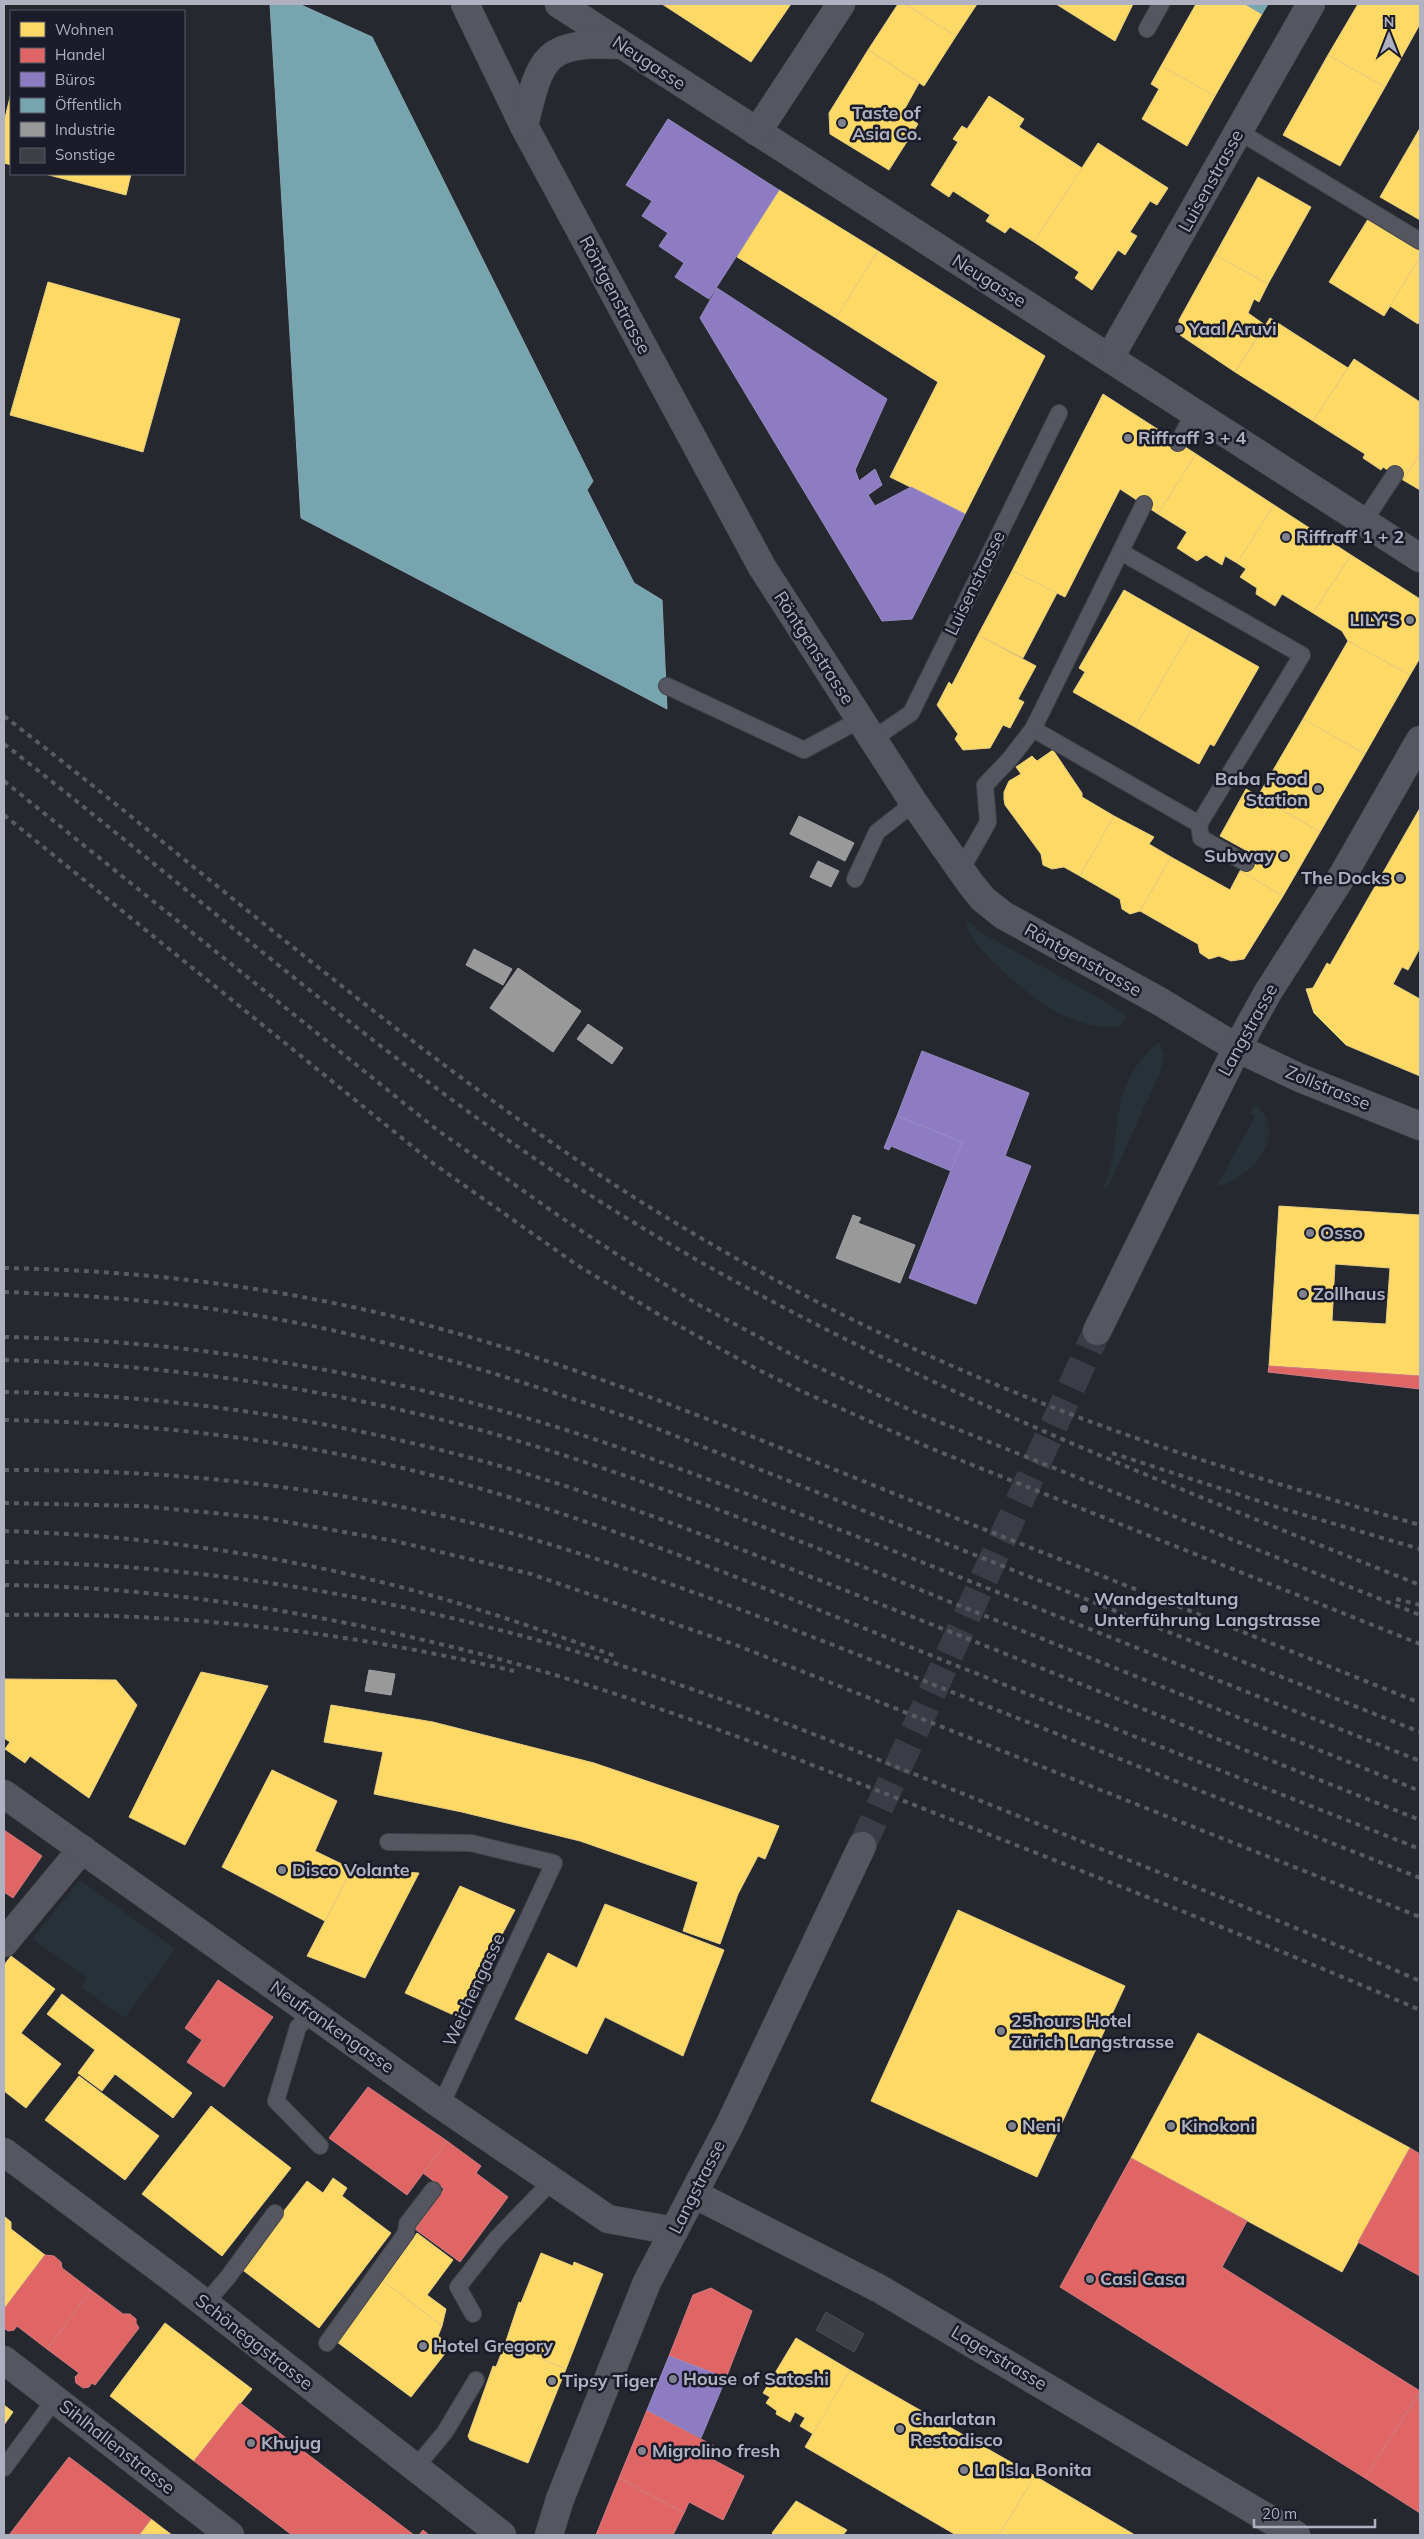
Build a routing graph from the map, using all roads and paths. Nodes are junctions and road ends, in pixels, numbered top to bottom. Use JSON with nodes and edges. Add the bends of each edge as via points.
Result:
{"nodes":[{"id":1,"x":465,"y":4,"type":"edge"},
{"id":2,"x":559,"y":4,"type":"edge"},
{"id":3,"x":840,"y":4,"type":"edge"},
{"id":4,"x":1161,"y":4,"type":"edge"},
{"id":5,"x":1311,"y":4,"type":"edge"},
{"id":6,"x":1147,"y":28,"type":"dead end"},
{"id":7,"x":622,"y":45,"type":"junction"},
{"id":8,"x":524,"y":126,"type":"junction"},
{"id":9,"x":757,"y":132,"type":"junction"},
{"id":10,"x":1238,"y":132,"type":"junction"},
{"id":11,"x":1420,"y":241,"type":"edge"},
{"id":12,"x":1110,"y":358,"type":"junction"},
{"id":13,"x":1059,"y":413,"type":"dead end"},
{"id":14,"x":1194,"y":413,"type":"junction"},
{"id":15,"x":1178,"y":443,"type":"dead end"},
{"id":16,"x":1395,"y":474,"type":"dead end"},
{"id":17,"x":1144,"y":504,"type":"dead end"},
{"id":18,"x":1364,"y":521,"type":"junction"},
{"id":19,"x":1121,"y":552,"type":"junction"},
{"id":20,"x":1420,"y":558,"type":"edge"},
{"id":21,"x":666,"y":686,"type":"dead end"},
{"id":22,"x":867,"y":729,"type":"junction"},
{"id":23,"x":1033,"y":729,"type":"junction"},
{"id":24,"x":1420,"y":740,"type":"edge"},
{"id":25,"x":914,"y":803,"type":"junction"},
{"id":26,"x":1199,"y":824,"type":"junction"},
{"id":27,"x":1246,"y":863,"type":"dead end"},
{"id":28,"x":961,"y":870,"type":"junction"},
{"id":29,"x":855,"y":879,"type":"dead end"},
{"id":30,"x":1237,"y":1048,"type":"junction"},
{"id":31,"x":1420,"y":1126,"type":"edge"},
{"id":32,"x":1097,"y":1331,"type":"tunnel mouth"},
{"id":33,"x":4,"y":1794,"type":"edge"},
{"id":34,"x":388,"y":1842,"type":"dead end"},
{"id":35,"x":862,"y":1846,"type":"tunnel mouth"},
{"id":36,"x":82,"y":1849,"type":"junction"},
{"id":37,"x":4,"y":1943,"type":"edge"},
{"id":38,"x":313,"y":2013,"type":"junction"},
{"id":39,"x":441,"y":2105,"type":"junction"},
{"id":40,"x":320,"y":2146,"type":"dead end"},
{"id":41,"x":4,"y":2152,"type":"edge"},
{"id":42,"x":552,"y":2181,"type":"junction"},
{"id":43,"x":433,"y":2190,"type":"dead end"},
{"id":44,"x":694,"y":2194,"type":"junction"},
{"id":45,"x":275,"y":2213,"type":"dead end"},
{"id":46,"x":674,"y":2231,"type":"junction"},
{"id":47,"x":205,"y":2304,"type":"junction"},
{"id":48,"x":473,"y":2314,"type":"dead end"},
{"id":49,"x":327,"y":2343,"type":"dead end"},
{"id":50,"x":4,"y":2360,"type":"edge"},
{"id":51,"x":476,"y":2380,"type":"dead end"},
{"id":52,"x":55,"y":2399,"type":"junction"},
{"id":53,"x":4,"y":2468,"type":"edge"},
{"id":54,"x":415,"y":2468,"type":"junction"},
{"id":55,"x":230,"y":2535,"type":"edge"},
{"id":56,"x":502,"y":2535,"type":"edge"},
{"id":57,"x":549,"y":2535,"type":"edge"},
{"id":58,"x":1296,"y":2535,"type":"edge"}],
"edges":[{"from":1,"to":8,"type":"street","name":"Röntgenstrasse"},
{"from":2,"to":7,"type":"street","name":"Neugasse"},
{"from":3,"to":9,"type":"street"},
{"from":4,"to":6,"type":"lane"},
{"from":5,"to":10,"type":"street","name":"Luisenstrasse"},
{"from":7,"to":8,"type":"street","via":[[586,44],[560,49],[543,65]]},
{"from":7,"to":9,"type":"street","name":"Neugasse"},
{"from":8,"to":22,"type":"street","name":"Röntgenstrasse","via":[[762,567]]},
{"from":9,"to":12,"type":"street","name":"Neugasse"},
{"from":10,"to":11,"type":"lane"},
{"from":10,"to":12,"type":"street","name":"Luisenstrasse"},
{"from":12,"to":14,"type":"street","name":"Neugasse"},
{"from":13,"to":22,"type":"lane","name":"Luisenstrasse","via":[[911,713]]},
{"from":14,"to":15,"type":"lane"},
{"from":14,"to":18,"type":"street","name":"Neugasse"},
{"from":16,"to":18,"type":"lane"},
{"from":17,"to":19,"type":"lane"},
{"from":18,"to":20,"type":"street","name":"Neugasse"},
{"from":19,"to":23,"type":"lane"},
{"from":19,"to":26,"type":"lane","via":[[1302,655]]},
{"from":21,"to":22,"type":"lane","name":"Luisenstrasse","via":[[804,750]]},
{"from":22,"to":25,"type":"street","name":"Röntgenstrasse"},
{"from":23,"to":26,"type":"lane"},
{"from":23,"to":28,"type":"lane","via":[[985,785],[988,822]]},
{"from":24,"to":30,"type":"street","name":"Langstrasse","via":[[1344,873],[1268,992]]},
{"from":25,"to":28,"type":"street","name":"Röntgenstrasse"},
{"from":25,"to":29,"type":"lane","via":[[877,832]]},
{"from":26,"to":27,"type":"lane","via":[[1201,838]]},
{"from":28,"to":30,"type":"street","name":"Röntgenstrasse","via":[[983,899],[1003,915]]},
{"from":30,"to":31,"type":"street","name":"Zollstrasse","via":[[1300,1078]]},
{"from":30,"to":32,"type":"street","name":"Langstrasse"},
{"from":33,"to":36,"type":"street","name":"Neufrankengasse"},
{"from":34,"to":39,"type":"lane","name":"Weichengasse","via":[[472,1843],[554,1863]]},
{"from":35,"to":44,"type":"street","name":"Langstrasse"},
{"from":36,"to":37,"type":"street"},
{"from":36,"to":38,"type":"street","name":"Neufrankengasse"},
{"from":38,"to":39,"type":"street","name":"Neufrankengasse"},
{"from":38,"to":40,"type":"lane","via":[[298,2027],[276,2101]]},
{"from":39,"to":42,"type":"street","name":"Neufrankengasse"},
{"from":41,"to":47,"type":"street","name":"Schöneggstrasse"},
{"from":42,"to":46,"type":"street","name":"Neufrankengasse","via":[[608,2219]]},
{"from":42,"to":48,"type":"lane","via":[[496,2239],[458,2287]]},
{"from":43,"to":49,"type":"lane"},
{"from":44,"to":46,"type":"street","name":"Langstrasse"},
{"from":44,"to":58,"type":"street","name":"Lagerstrasse","via":[[880,2288]]},
{"from":45,"to":47,"type":"lane"},
{"from":46,"to":57,"type":"street","name":"Langstrasse","via":[[647,2282],[560,2499]]},
{"from":47,"to":54,"type":"street","name":"Schöneggstrasse"},
{"from":50,"to":52,"type":"street","name":"Sihlhallenstrasse"},
{"from":51,"to":54,"type":"lane","via":[[445,2432]]},
{"from":52,"to":53,"type":"lane"},
{"from":52,"to":55,"type":"street","name":"Sihlhallenstrasse"},
{"from":54,"to":56,"type":"street","name":"Schöneggstrasse"}]}
